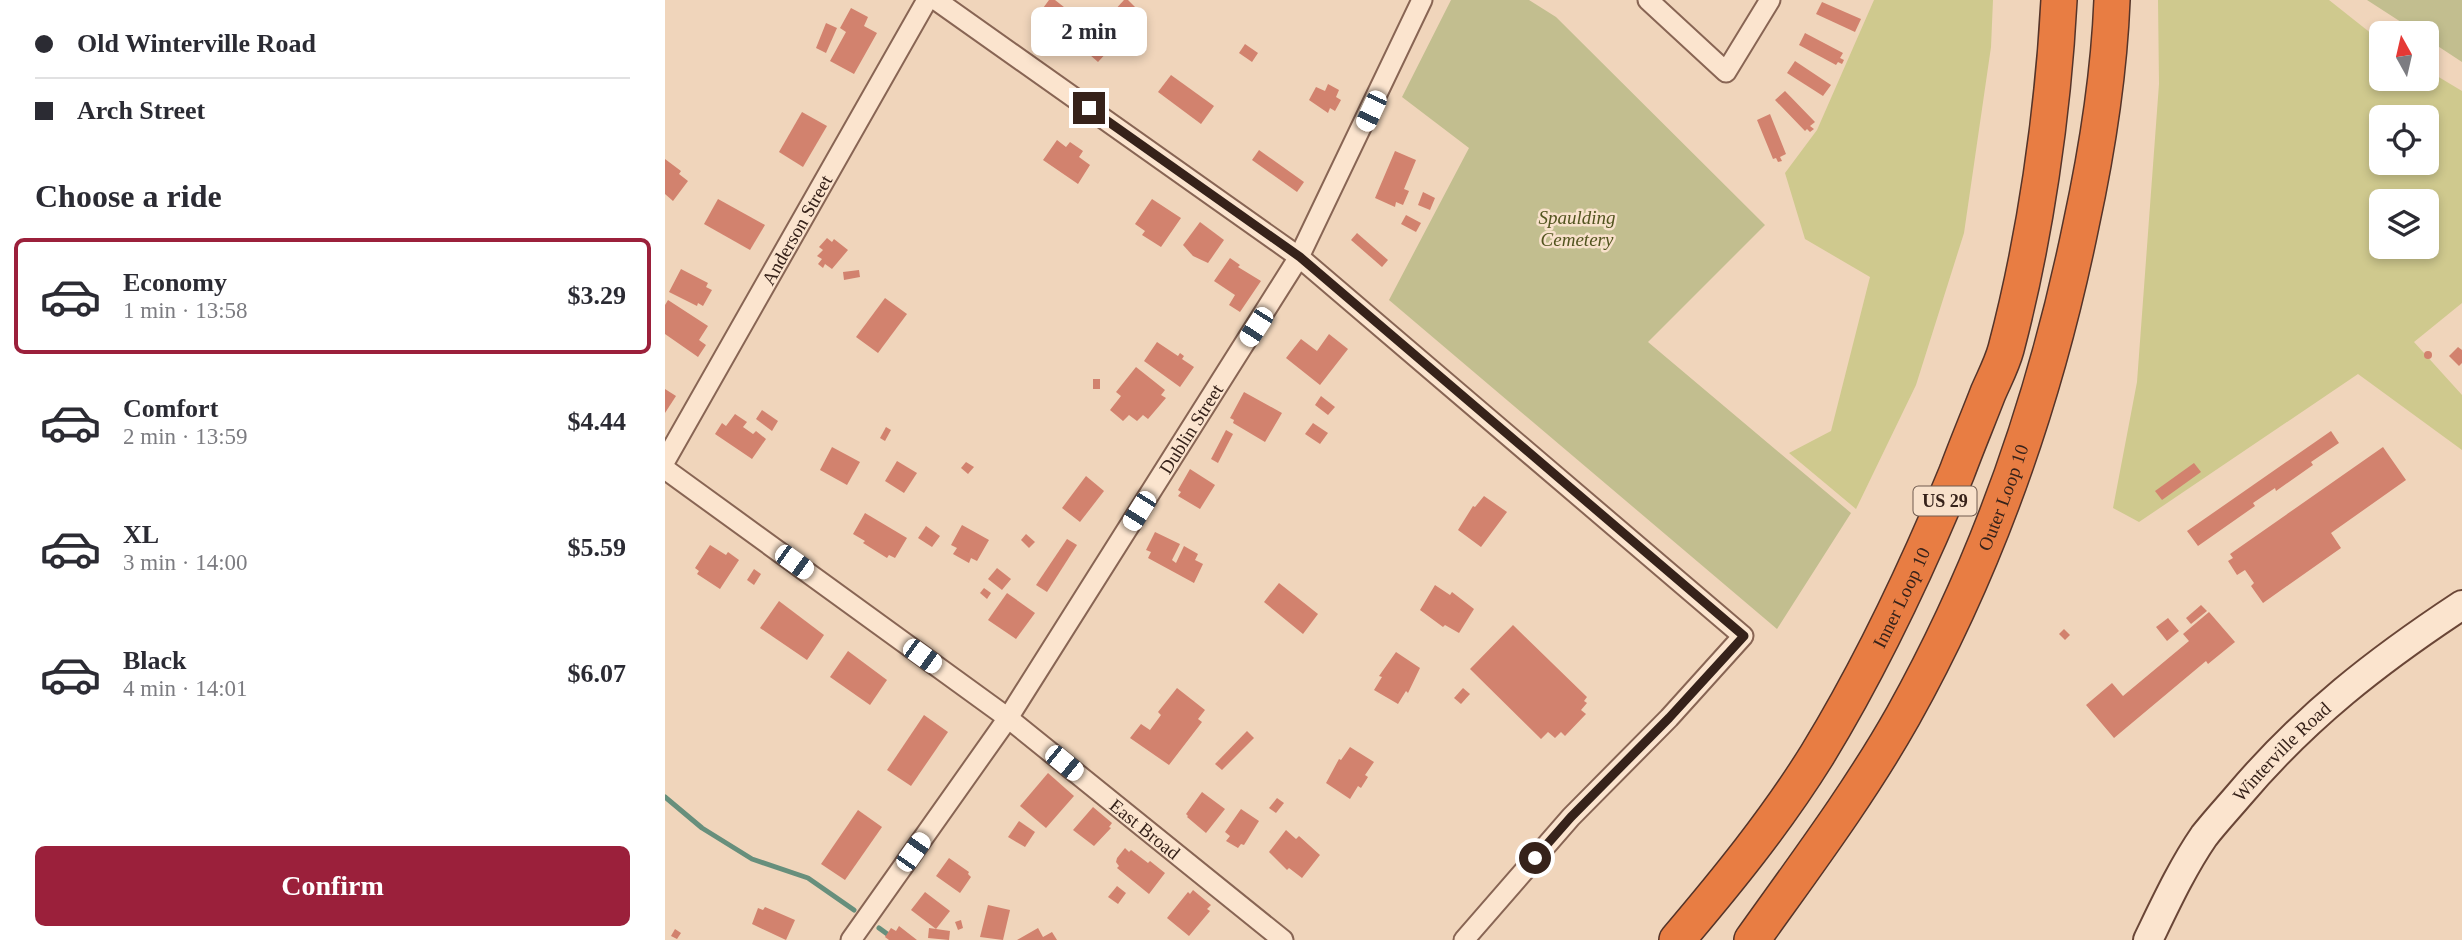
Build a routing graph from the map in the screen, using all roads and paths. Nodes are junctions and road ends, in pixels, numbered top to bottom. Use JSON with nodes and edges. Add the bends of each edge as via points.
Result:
{"nodes":[{"id":1,"x":927,"y":0,"type":"edge"},
{"id":2,"x":936,"y":0,"type":"edge"},
{"id":3,"x":1422,"y":0,"type":"edge"},
{"id":4,"x":1648,"y":0,"type":"edge"},
{"id":5,"x":1770,"y":0,"type":"edge"},
{"id":6,"x":2059,"y":0,"type":"edge"},
{"id":7,"x":2112,"y":0,"type":"edge"},
{"id":8,"x":1300,"y":257,"type":"junction"},
{"id":9,"x":665,"y":461,"type":"edge"},
{"id":10,"x":665,"y":469,"type":"edge"},
{"id":11,"x":2462,"y":605,"type":"edge"},
{"id":12,"x":1008,"y":718,"type":"junction"},
{"id":13,"x":851,"y":940,"type":"edge"},
{"id":14,"x":1283,"y":940,"type":"edge"},
{"id":15,"x":1464,"y":940,"type":"edge"},
{"id":16,"x":1677,"y":940,"type":"edge"},
{"id":17,"x":1752,"y":940,"type":"edge"},
{"id":18,"x":2148,"y":940,"type":"edge"}],
"edges":[{"from":1,"to":9,"type":"street","name":"Anderson Street"},
{"from":2,"to":8,"type":"street"},
{"from":3,"to":8,"type":"street","name":"Dublin Street"},
{"from":4,"to":5,"type":"street","via":[[1726,72]]},
{"from":6,"to":16,"type":"highway","name":"Inner Loop 10","number":"US 29","via":[[2041,172],[2020,285],[2005,352],[1966,449],[1888,625],[1816,756],[1728,879]]},
{"from":7,"to":17,"type":"highway","name":"Outer Loop 10","number":"US 29","via":[[2096,157],[2074,260],[2054,342],[1992,530],[1874,765]]},
{"from":8,"to":12,"type":"street","name":"Dublin Street"},
{"from":8,"to":15,"type":"street","via":[[1744,636],[1571,817]]},
{"from":10,"to":12,"type":"street","name":"East Broad"},
{"from":11,"to":18,"type":"street","name":"Winterville Road","via":[[2395,649],[2270,758],[2204,836]]},
{"from":12,"to":13,"type":"street","name":"Dublin Street"},
{"from":12,"to":14,"type":"street","name":"East Broad"}]}
